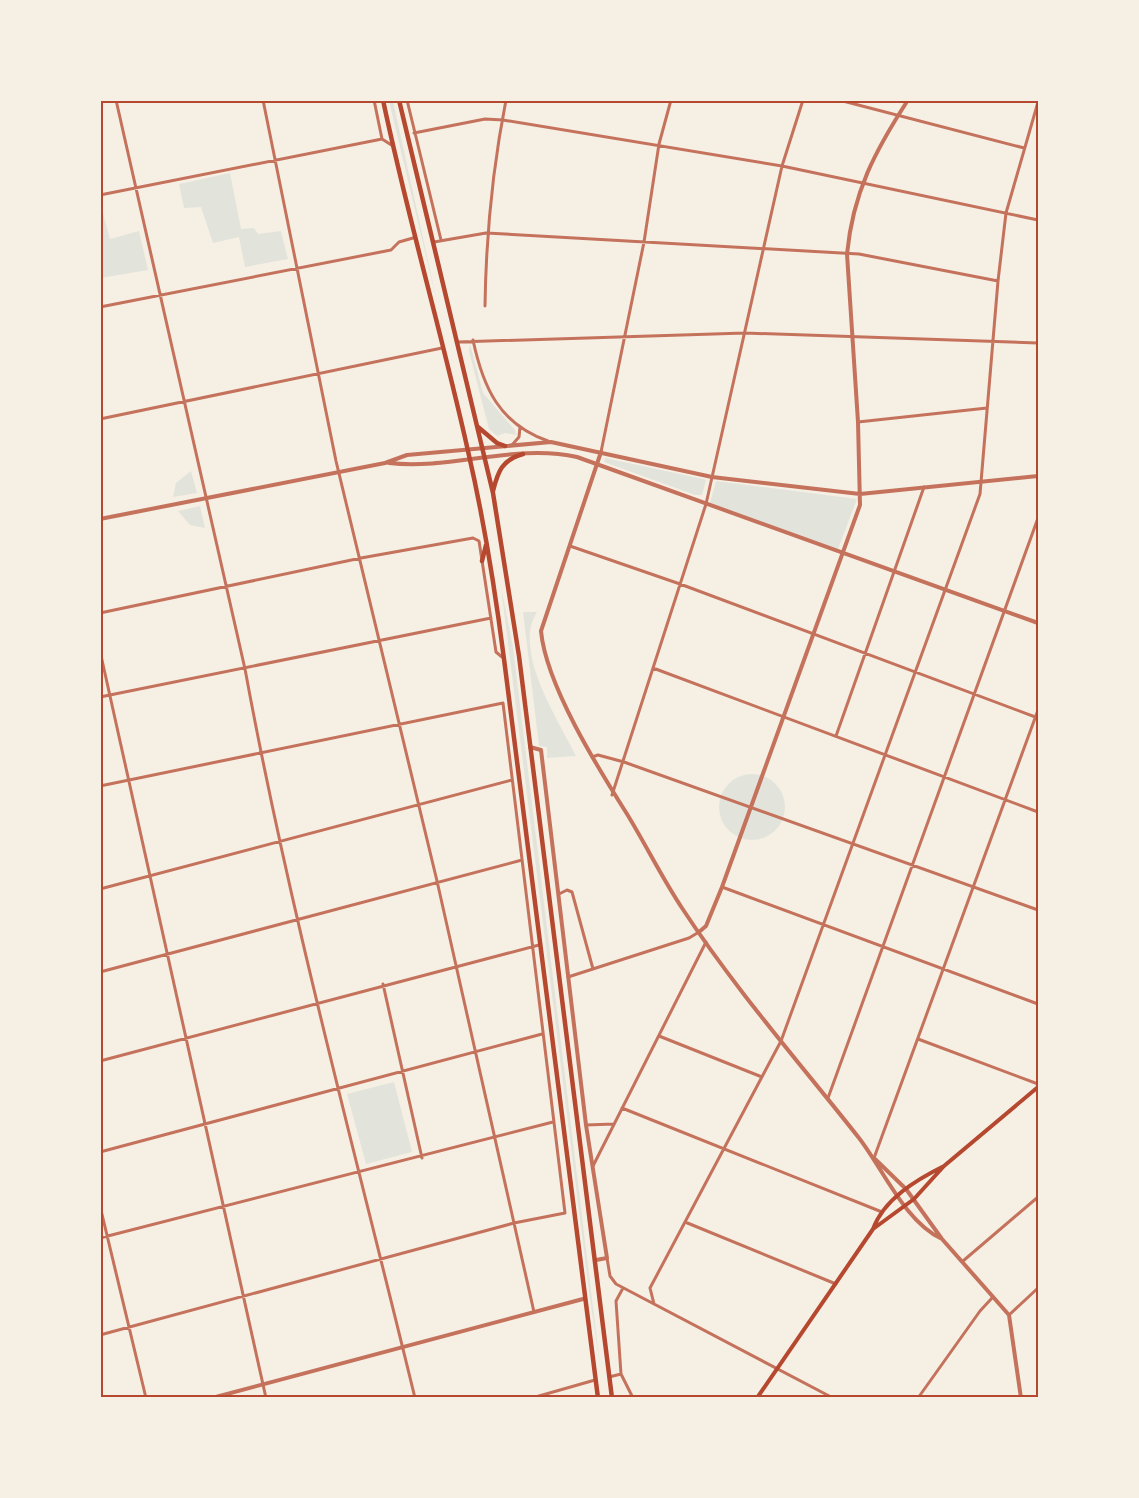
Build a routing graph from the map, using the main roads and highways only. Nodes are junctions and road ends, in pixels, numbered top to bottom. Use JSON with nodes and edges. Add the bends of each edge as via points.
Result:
{"nodes":[{"id":1,"x":383,"y":100,"type":"edge"},
{"id":2,"x":399,"y":100,"type":"edge"},
{"id":3,"x":477,"y":425,"type":"junction"},
{"id":4,"x":505,"y":446,"type":"road end"},
{"id":5,"x":523,"y":454,"type":"road end"},
{"id":6,"x":493,"y":494,"type":"junction"},
{"id":7,"x":486,"y":542,"type":"junction"},
{"id":8,"x":482,"y":561,"type":"road end"},
{"id":9,"x":1038,"y":1085,"type":"edge"},
{"id":10,"x":944,"y":1166,"type":"junction"},
{"id":11,"x":873,"y":1229,"type":"junction"},
{"id":12,"x":598,"y":1398,"type":"edge"},
{"id":13,"x":612,"y":1398,"type":"edge"},
{"id":14,"x":757,"y":1398,"type":"edge"}],
"edges":[{"from":1,"to":7,"type":"main road","via":[[413,238],[468,450]]},
{"from":2,"to":3,"type":"main road"},
{"from":3,"to":4,"type":"main road"},
{"from":3,"to":6,"type":"main road"},
{"from":5,"to":6,"type":"main road","via":[[512,457],[500,468]]},
{"from":6,"to":13,"type":"main road","via":[[518,646]]},
{"from":7,"to":8,"type":"main road"},
{"from":7,"to":12,"type":"main road"},
{"from":9,"to":10,"type":"main road"},
{"from":10,"to":11,"type":"main road","via":[[914,1199]]},
{"from":10,"to":11,"type":"main road","via":[[898,1196],[882,1212]]},
{"from":11,"to":14,"type":"main road"}]}
